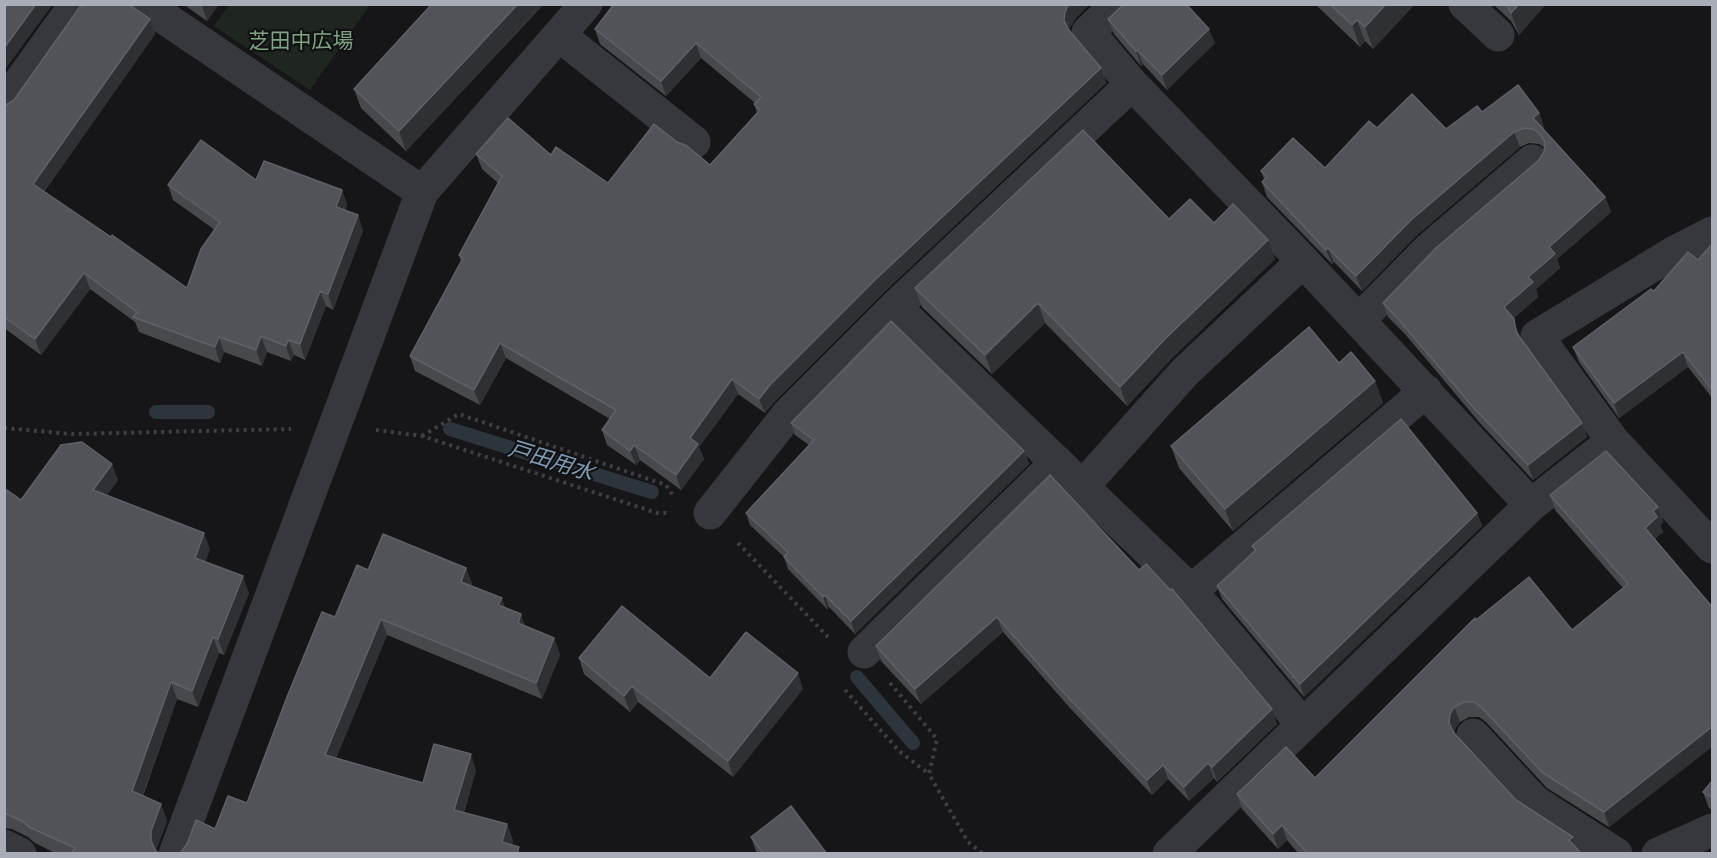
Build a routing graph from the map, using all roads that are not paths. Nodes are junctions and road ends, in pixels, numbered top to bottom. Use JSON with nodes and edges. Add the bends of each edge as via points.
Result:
{"nodes":[{"id":1,"x":76,"y":4,"type":"edge"},
{"id":2,"x":144,"y":4,"type":"edge"},
{"id":3,"x":586,"y":4,"type":"edge"},
{"id":4,"x":1118,"y":4,"type":"edge"},
{"id":5,"x":1465,"y":4,"type":"edge"},
{"id":6,"x":559,"y":35,"type":"junction"},
{"id":7,"x":1498,"y":35,"type":"dead end"},
{"id":8,"x":1132,"y":84,"type":"junction"},
{"id":9,"x":4,"y":104,"type":"edge"},
{"id":10,"x":693,"y":142,"type":"dead end"},
{"id":11,"x":1532,"y":161,"type":"dead end"},
{"id":12,"x":422,"y":192,"type":"junction"},
{"id":13,"x":1713,"y":233,"type":"edge"},
{"id":14,"x":1303,"y":261,"type":"junction"},
{"id":15,"x":896,"y":306,"type":"junction"},
{"id":16,"x":1359,"y":321,"type":"junction"},
{"id":17,"x":1426,"y":391,"type":"junction"},
{"id":18,"x":1613,"y":441,"type":"junction"},
{"id":19,"x":1057,"y":462,"type":"junction"},
{"id":20,"x":1083,"y":486,"type":"junction"},
{"id":21,"x":1531,"y":505,"type":"junction"},
{"id":22,"x":698,"y":513,"type":"road end"},
{"id":23,"x":1713,"y":547,"type":"edge"},
{"id":24,"x":1191,"y":591,"type":"junction"},
{"id":25,"x":857,"y":656,"type":"road end"},
{"id":26,"x":1303,"y":725,"type":"junction"},
{"id":27,"x":1473,"y":735,"type":"dead end"},
{"id":28,"x":1713,"y":830,"type":"edge"},
{"id":29,"x":4,"y":846,"type":"edge"},
{"id":30,"x":20,"y":854,"type":"edge"},
{"id":31,"x":175,"y":854,"type":"edge"},
{"id":32,"x":1169,"y":854,"type":"edge"},
{"id":33,"x":1616,"y":854,"type":"edge"},
{"id":34,"x":1658,"y":854,"type":"edge"}],
"edges":[{"from":1,"to":9,"type":"street"},
{"from":2,"to":12,"type":"street"},
{"from":3,"to":6,"type":"street"},
{"from":4,"to":8,"type":"street","via":[[1088,32]]},
{"from":5,"to":7,"type":"street"},
{"from":6,"to":10,"type":"street"},
{"from":6,"to":12,"type":"street"},
{"from":8,"to":14,"type":"street"},
{"from":8,"to":15,"type":"street"},
{"from":11,"to":16,"type":"street","via":[[1430,249]]},
{"from":12,"to":31,"type":"street"},
{"from":13,"to":18,"type":"street","via":[[1537,336]]},
{"from":14,"to":16,"type":"street"},
{"from":14,"to":20,"type":"street","via":[[1185,372]]},
{"from":15,"to":19,"type":"street"},
{"from":15,"to":22,"type":"street","via":[[789,413]]},
{"from":16,"to":17,"type":"street"},
{"from":17,"to":21,"type":"street"},
{"from":17,"to":24,"type":"street"},
{"from":18,"to":21,"type":"street"},
{"from":18,"to":23,"type":"street"},
{"from":19,"to":20,"type":"street"},
{"from":19,"to":25,"type":"street"},
{"from":20,"to":24,"type":"street"},
{"from":21,"to":26,"type":"street"},
{"from":24,"to":26,"type":"street"},
{"from":26,"to":32,"type":"street"},
{"from":27,"to":33,"type":"street","via":[[1535,802]]},
{"from":28,"to":34,"type":"street"},
{"from":29,"to":30,"type":"street"}]}
